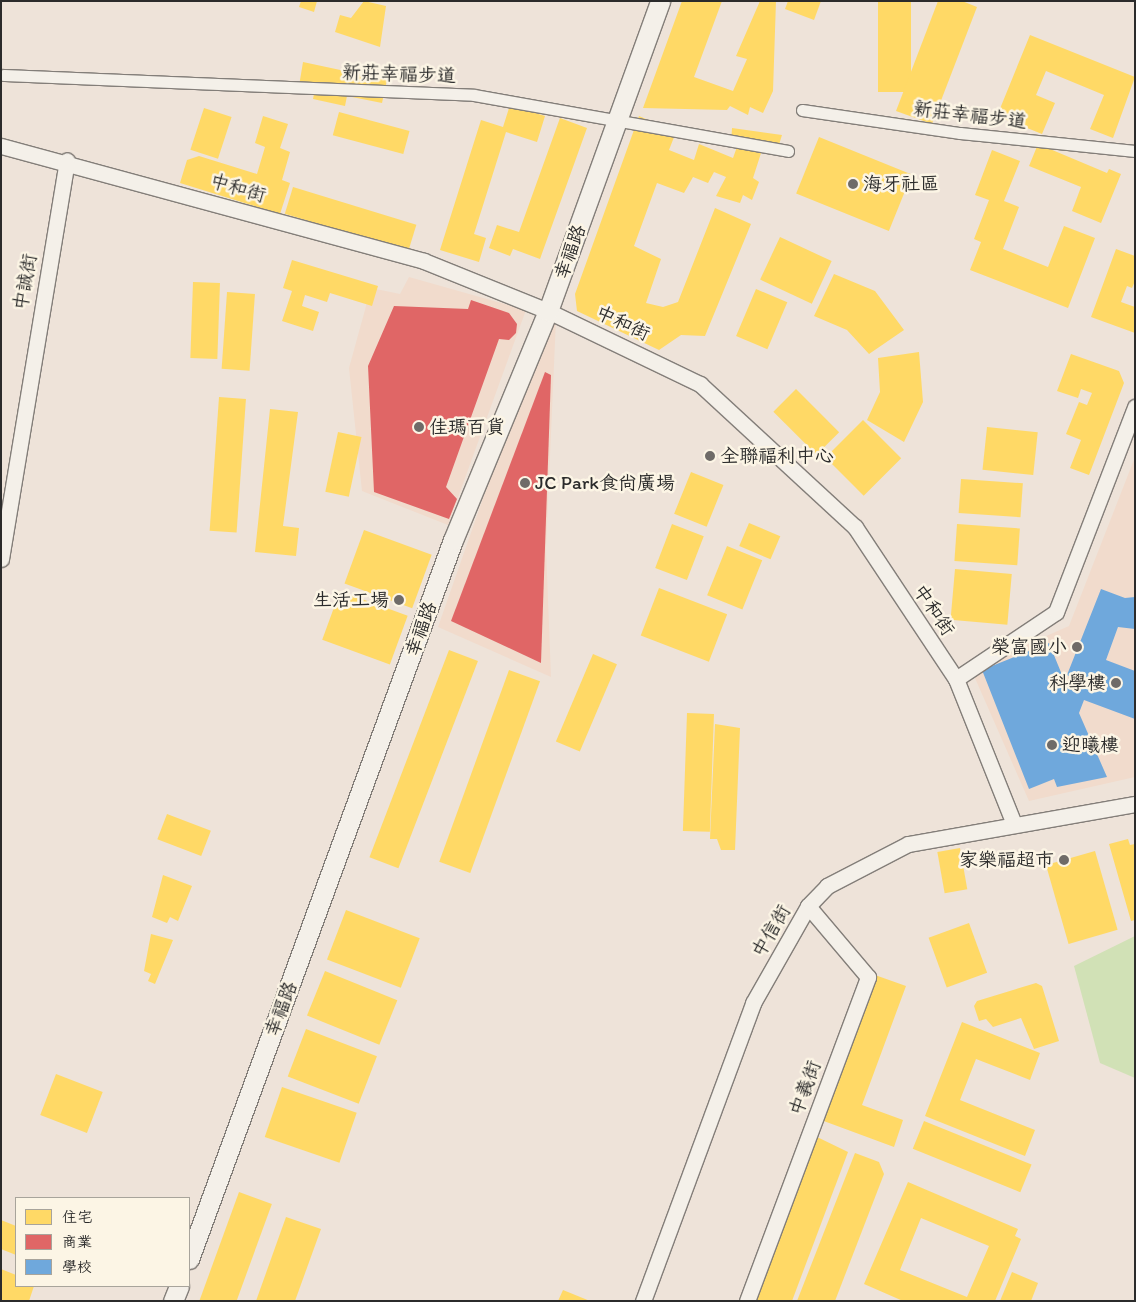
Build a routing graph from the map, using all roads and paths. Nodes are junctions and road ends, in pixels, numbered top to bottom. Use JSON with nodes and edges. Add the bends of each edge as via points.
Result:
{"nodes":[{"id":1,"x":660,"y":1,"type":"edge"},
{"id":2,"x":3,"y":74,"type":"dead end"},
{"id":3,"x":802,"y":110,"type":"dead end"},
{"id":4,"x":619,"y":120,"type":"junction"},
{"id":5,"x":1,"y":146,"type":"edge"},
{"id":6,"x":788,"y":151,"type":"dead end"},
{"id":7,"x":1135,"y":151,"type":"edge"},
{"id":8,"x":67,"y":160,"type":"junction"},
{"id":9,"x":548,"y":310,"type":"junction"},
{"id":10,"x":1135,"y":407,"type":"edge"},
{"id":11,"x":1,"y":559,"type":"edge"},
{"id":12,"x":956,"y":678,"type":"junction"},
{"id":13,"x":1135,"y":804,"type":"edge"},
{"id":14,"x":1014,"y":824,"type":"junction"},
{"id":15,"x":808,"y":906,"type":"junction"},
{"id":16,"x":190,"y":1256,"type":"edge"},
{"id":17,"x":179,"y":1287,"type":"edge"},
{"id":18,"x":173,"y":1301,"type":"edge"},
{"id":19,"x":643,"y":1301,"type":"edge"},
{"id":20,"x":747,"y":1301,"type":"edge"}],
"edges":[{"from":1,"to":4,"type":"street","name":"幸福路"},
{"from":2,"to":4,"type":"street","name":"新莊幸福步道","via":[[474,94]]},
{"from":3,"to":7,"type":"street","name":"新莊幸福步道","via":[[960,133]]},
{"from":4,"to":6,"type":"street","name":"新莊幸福步道"},
{"from":4,"to":9,"type":"street","name":"幸福路"},
{"from":5,"to":8,"type":"street","name":"中和街"},
{"from":8,"to":9,"type":"street","name":"中和街","via":[[424,261]]},
{"from":8,"to":11,"type":"street","name":"中誠街"},
{"from":9,"to":12,"type":"street","name":"中和街","via":[[700,384],[855,527]]},
{"from":9,"to":16,"type":"street","name":"幸福路","via":[[453,540]]},
{"from":10,"to":12,"type":"street","via":[[1056,612]]},
{"from":12,"to":14,"type":"street","name":"中和街"},
{"from":13,"to":14,"type":"street","name":"中信街"},
{"from":14,"to":15,"type":"street","name":"中信街","via":[[908,844],[827,886]]},
{"from":15,"to":19,"type":"street","name":"中信街","via":[[753,1003]]},
{"from":15,"to":20,"type":"street","name":"中義街","via":[[868,976]]},
{"from":17,"to":18,"type":"street"}]}
